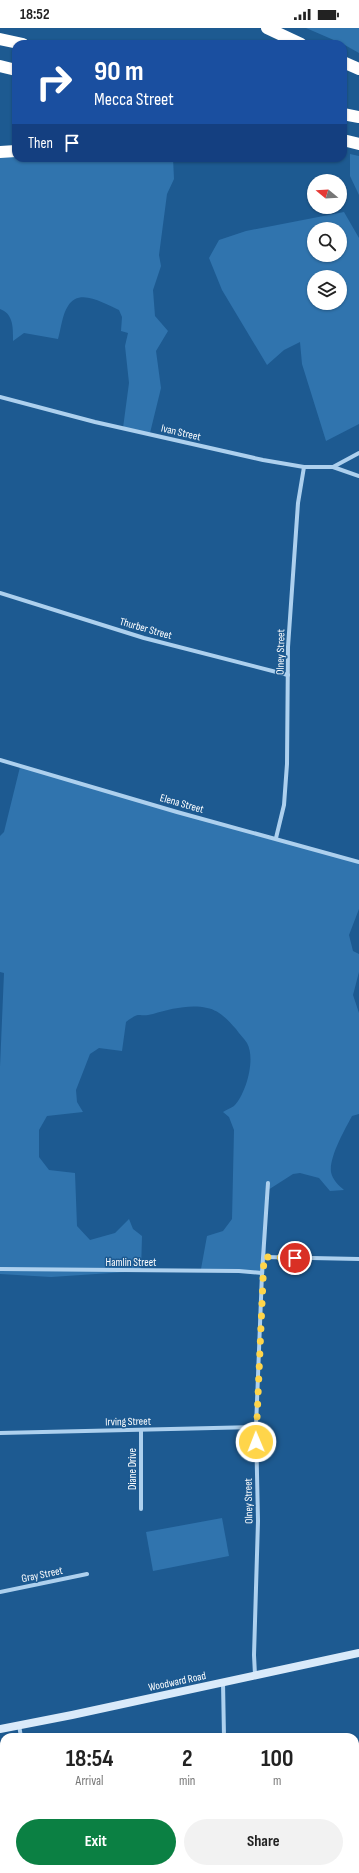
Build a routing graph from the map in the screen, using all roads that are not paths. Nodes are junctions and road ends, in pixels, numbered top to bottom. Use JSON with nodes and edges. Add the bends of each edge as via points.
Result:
{"nodes":[{"id":1,"x":266,"y":28,"type":"edge"},
{"id":2,"x":0,"y":39,"type":"edge"},
{"id":3,"x":292,"y":40,"type":"edge"},
{"id":4,"x":12,"y":42,"type":"edge"},
{"id":5,"x":347,"y":64,"type":"edge"},
{"id":6,"x":0,"y":66,"type":"edge"},
{"id":7,"x":12,"y":69,"type":"edge"},
{"id":8,"x":359,"y":69,"type":"edge"},
{"id":9,"x":347,"y":115,"type":"edge"},
{"id":10,"x":359,"y":117,"type":"edge"},
{"id":11,"x":347,"y":141,"type":"edge"},
{"id":12,"x":359,"y":144,"type":"edge"},
{"id":13,"x":347,"y":148,"type":"edge"},
{"id":14,"x":359,"y":149,"type":"edge"},
{"id":15,"x":12,"y":151,"type":"edge"},
{"id":16,"x":0,"y":152,"type":"edge"},
{"id":17,"x":0,"y":397,"type":"edge"},
{"id":18,"x":359,"y":454,"type":"edge"},
{"id":19,"x":304,"y":467,"type":"junction"},
{"id":20,"x":333,"y":467,"type":"junction"},
{"id":21,"x":359,"y":476,"type":"edge"},
{"id":22,"x":0,"y":593,"type":"edge"},
{"id":23,"x":288,"y":676,"type":"junction"},
{"id":24,"x":0,"y":760,"type":"edge"},
{"id":25,"x":276,"y":838,"type":"junction"},
{"id":26,"x":359,"y":862,"type":"edge"},
{"id":27,"x":268,"y":1183,"type":"dead end"},
{"id":28,"x":264,"y":1257,"type":"junction"},
{"id":29,"x":359,"y":1259,"type":"edge"},
{"id":30,"x":0,"y":1270,"type":"edge"},
{"id":31,"x":262,"y":1273,"type":"junction"},
{"id":32,"x":256,"y":1427,"type":"junction"},
{"id":33,"x":141,"y":1430,"type":"junction"},
{"id":34,"x":0,"y":1433,"type":"edge"},
{"id":35,"x":141,"y":1509,"type":"dead end"},
{"id":36,"x":87,"y":1574,"type":"dead end"},
{"id":37,"x":0,"y":1592,"type":"edge"},
{"id":38,"x":359,"y":1653,"type":"edge"},
{"id":39,"x":255,"y":1675,"type":"junction"},
{"id":40,"x":223,"y":1682,"type":"junction"},
{"id":41,"x":19,"y":1725,"type":"junction"},
{"id":42,"x":0,"y":1729,"type":"edge"},
{"id":43,"x":20,"y":1733,"type":"edge"},
{"id":44,"x":224,"y":1733,"type":"edge"}],
"edges":[{"from":1,"to":3,"type":"highway"},
{"from":2,"to":4,"type":"highway"},
{"from":5,"to":8,"type":"highway"},
{"from":6,"to":7,"type":"highway"},
{"from":9,"to":10,"type":"highway"},
{"from":11,"to":12,"type":"highway"},
{"from":13,"to":14,"type":"highway"},
{"from":15,"to":16,"type":"highway"},
{"from":17,"to":19,"type":"street","name":"Ivan Street","via":[[255,459]]},
{"from":18,"to":20,"type":"street"},
{"from":19,"to":20,"type":"street","name":"Ivan Street"},
{"from":19,"to":23,"type":"street","name":"Olney Street","via":[[297,518]]},
{"from":20,"to":21,"type":"street","name":"Ivan Street"},
{"from":22,"to":23,"type":"street","name":"Thurber Street","via":[[144,638]]},
{"from":23,"to":25,"type":"street","name":"Olney Street","via":[[287,771],[284,805]]},
{"from":24,"to":25,"type":"street","name":"Elena Street","via":[[176,812]]},
{"from":25,"to":26,"type":"street","name":"Elena Street"},
{"from":27,"to":28,"type":"street","name":"Olney Street"},
{"from":28,"to":29,"type":"street"},
{"from":28,"to":31,"type":"street","name":"Olney Street"},
{"from":30,"to":31,"type":"street","name":"Hamlin Street"},
{"from":31,"to":32,"type":"street","name":"Olney Street"},
{"from":32,"to":33,"type":"street","name":"Irving Street"},
{"from":32,"to":39,"type":"street","name":"Olney Street","via":[[258,1521]]},
{"from":33,"to":34,"type":"street","name":"Irving Street"},
{"from":33,"to":35,"type":"street","name":"Diane Drive"},
{"from":36,"to":37,"type":"street","name":"Gray Street"},
{"from":38,"to":39,"type":"street","name":"Woodward Road"},
{"from":39,"to":40,"type":"street","name":"Woodward Road"},
{"from":40,"to":41,"type":"street","name":"Woodward Road"},
{"from":40,"to":44,"type":"street"},
{"from":41,"to":42,"type":"street","name":"Woodward Road"},
{"from":41,"to":43,"type":"street"}]}
